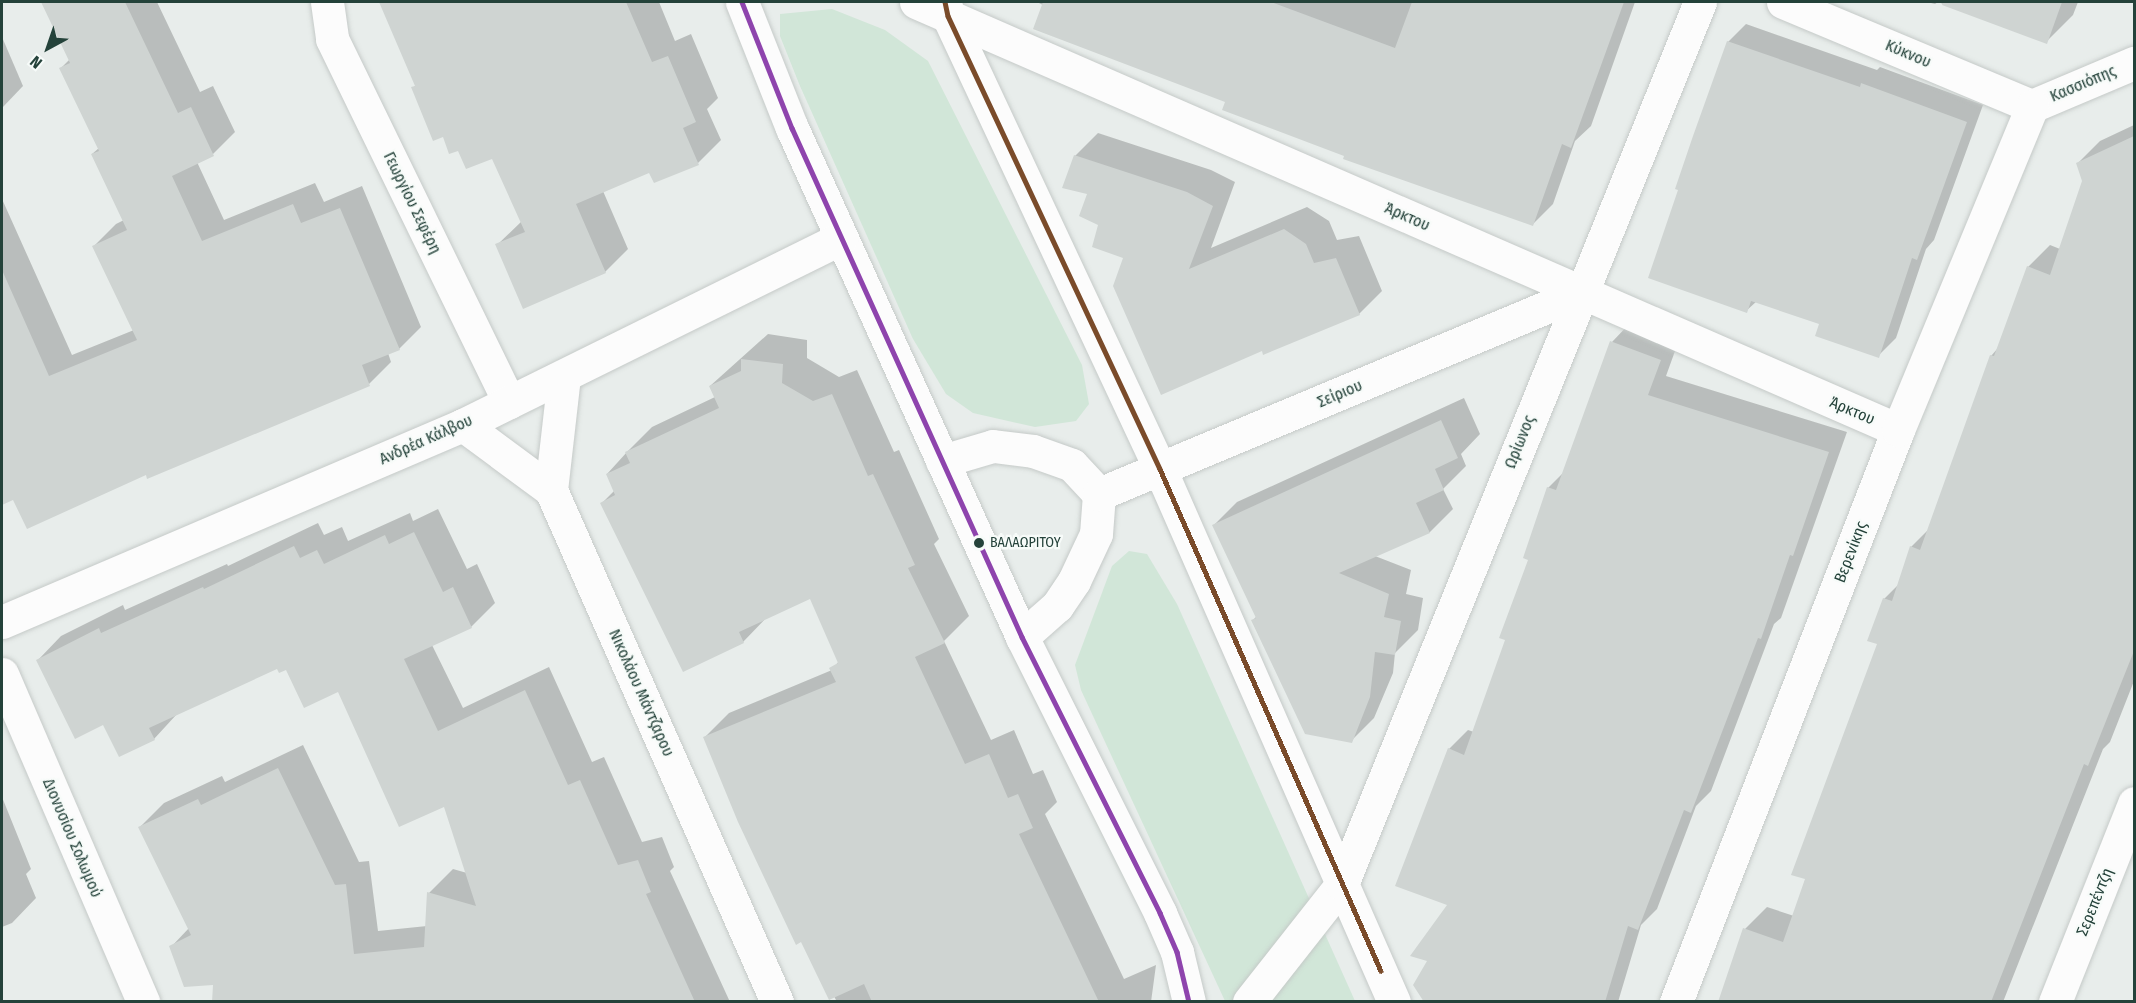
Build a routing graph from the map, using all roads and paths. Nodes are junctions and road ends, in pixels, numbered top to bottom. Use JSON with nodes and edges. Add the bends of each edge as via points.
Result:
{"nodes":[{"id":1,"x":327,"y":2,"type":"edge"},
{"id":2,"x":742,"y":2,"type":"edge"},
{"id":3,"x":916,"y":2,"type":"edge"},
{"id":4,"x":1700,"y":2,"type":"edge"},
{"id":5,"x":1783,"y":2,"type":"edge"},
{"id":6,"x":947,"y":9,"type":"edge"},
{"id":7,"x":2134,"y":63,"type":"edge"},
{"id":8,"x":2032,"y":106,"type":"junction"},
{"id":9,"x":841,"y":238,"type":"junction"},
{"id":10,"x":1580,"y":293,"type":"junction"},
{"id":11,"x":564,"y":376,"type":"junction"},
{"id":12,"x":509,"y":402,"type":"junction"},
{"id":13,"x":463,"y":425,"type":"junction"},
{"id":14,"x":1898,"y":430,"type":"junction"},
{"id":15,"x":942,"y":461,"type":"junction"},
{"id":16,"x":1160,"y":469,"type":"junction"},
{"id":17,"x":551,"y":490,"type":"junction"},
{"id":18,"x":1099,"y":494,"type":"junction"},
{"id":19,"x":2,"y":622,"type":"edge"},
{"id":20,"x":1022,"y":637,"type":"junction"},
{"id":21,"x":2,"y":675,"type":"edge"},
{"id":22,"x":2134,"y":803,"type":"edge"},
{"id":23,"x":1342,"y":884,"type":"junction"},
{"id":24,"x":143,"y":1002,"type":"edge"},
{"id":25,"x":777,"y":1002,"type":"edge"},
{"id":26,"x":1189,"y":1002,"type":"edge"},
{"id":27,"x":1249,"y":1002,"type":"edge"},
{"id":28,"x":1394,"y":1002,"type":"edge"},
{"id":29,"x":1677,"y":1002,"type":"edge"},
{"id":30,"x":2055,"y":1002,"type":"edge"}],
"edges":[{"from":1,"to":12,"type":"street","name":"Γεωργίου Σεφέρη","via":[[333,39]]},
{"from":2,"to":9,"type":"street"},
{"from":3,"to":6,"type":"street","name":"Άρκτου"},
{"from":4,"to":10,"type":"street","name":"Ωρίωνος"},
{"from":5,"to":8,"type":"street","name":"Κύκνου"},
{"from":6,"to":10,"type":"street","name":"Άρκτου"},
{"from":6,"to":16,"type":"street"},
{"from":7,"to":8,"type":"street","name":"Κασσιόπης"},
{"from":8,"to":14,"type":"street","name":"Βερενίκης"},
{"from":9,"to":11,"type":"street","name":"Ανδρέα Κάλβου"},
{"from":9,"to":15,"type":"street"},
{"from":10,"to":14,"type":"street","name":"Άρκτου"},
{"from":10,"to":16,"type":"street","name":"Σείριου"},
{"from":10,"to":23,"type":"street","name":"Ωρίωνος"},
{"from":11,"to":12,"type":"street","name":"Ανδρέα Κάλβου"},
{"from":11,"to":17,"type":"street"},
{"from":12,"to":13,"type":"street","name":"Ανδρέα Κάλβου"},
{"from":13,"to":17,"type":"street"},
{"from":13,"to":19,"type":"street","name":"Ανδρέα Κάλβου"},
{"from":14,"to":29,"type":"street","name":"Βερενίκης"},
{"from":15,"to":18,"type":"street","via":[[993,446],[1033,451],[1072,465]]},
{"from":15,"to":20,"type":"street"},
{"from":16,"to":18,"type":"street","name":"Σείριου"},
{"from":16,"to":23,"type":"street"},
{"from":17,"to":25,"type":"street","name":"Νικολάου Μάντζαρου"},
{"from":18,"to":20,"type":"street","via":[[1096,534],[1074,581],[1057,606]]},
{"from":20,"to":26,"type":"street","via":[[1160,913],[1177,952]]},
{"from":21,"to":24,"type":"street","name":"Διονυσίου Σολωμού"},
{"from":22,"to":30,"type":"street","name":"Σερεπέντζη"},
{"from":23,"to":27,"type":"street","name":"Ωρίωνος"},
{"from":23,"to":28,"type":"street"}]}
